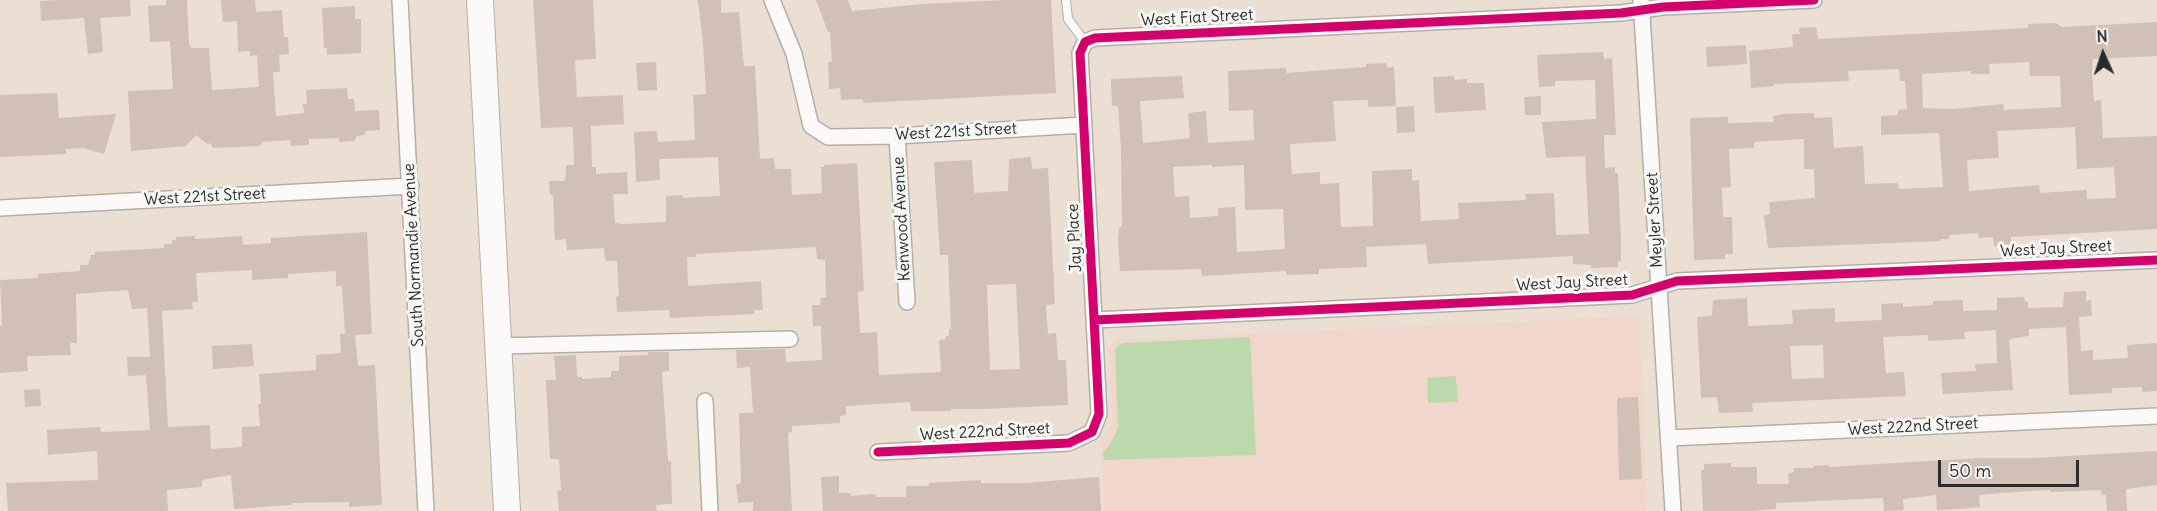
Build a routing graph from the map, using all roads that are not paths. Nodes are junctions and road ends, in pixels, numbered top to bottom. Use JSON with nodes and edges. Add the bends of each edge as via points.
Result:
{"nodes":[{"id":1,"x":400,"y":0,"type":"edge"},
{"id":2,"x":480,"y":0,"type":"edge"},
{"id":3,"x":772,"y":0,"type":"edge"},
{"id":4,"x":1066,"y":0,"type":"edge"},
{"id":5,"x":1814,"y":0,"type":"edge"},
{"id":6,"x":1642,"y":5,"type":"edge"},
{"id":7,"x":1085,"y":42,"type":"junction"},
{"id":8,"x":1084,"y":125,"type":"junction"},
{"id":9,"x":897,"y":136,"type":"junction"},
{"id":10,"x":411,"y":186,"type":"junction"},
{"id":11,"x":0,"y":208,"type":"edge"},
{"id":12,"x":2157,"y":260,"type":"edge"},
{"id":13,"x":1659,"y":286,"type":"junction"},
{"id":14,"x":907,"y":302,"type":"dead end"},
{"id":15,"x":1094,"y":320,"type":"junction"},
{"id":16,"x":790,"y":339,"type":"dead end"},
{"id":17,"x":498,"y":346,"type":"junction"},
{"id":18,"x":705,"y":401,"type":"dead end"},
{"id":19,"x":2157,"y":416,"type":"edge"},
{"id":20,"x":1092,"y":432,"type":"joint"},
{"id":21,"x":1669,"y":438,"type":"junction"},
{"id":22,"x":878,"y":452,"type":"dead end"},
{"id":23,"x":426,"y":511,"type":"edge"},
{"id":24,"x":507,"y":511,"type":"edge"},
{"id":25,"x":710,"y":511,"type":"edge"},
{"id":26,"x":1673,"y":511,"type":"edge"}],
"edges":[{"from":1,"to":10,"type":"street","name":"South Normandie Avenue"},
{"from":2,"to":17,"type":"main road"},
{"from":3,"to":9,"type":"street","name":"West 221st Street","via":[[794,54],[811,126],[828,137]]},
{"from":4,"to":7,"type":"lane","via":[[1068,19]]},
{"from":5,"to":6,"type":"street","name":"West Fiat Street"},
{"from":6,"to":7,"type":"street","name":"West Fiat Street","via":[[1621,13],[1095,38]]},
{"from":6,"to":13,"type":"street","name":"Meyler Street"},
{"from":7,"to":8,"type":"street","name":"Jay Place","via":[[1080,53]]},
{"from":8,"to":9,"type":"street","name":"West 221st Street"},
{"from":8,"to":15,"type":"street","name":"Jay Place"},
{"from":9,"to":14,"type":"street","name":"Kenwood Avenue"},
{"from":10,"to":11,"type":"street","name":"West 221st Street"},
{"from":10,"to":23,"type":"street","name":"South Normandie Avenue"},
{"from":12,"to":13,"type":"street","name":"West Jay Street","via":[[1677,281]]},
{"from":13,"to":15,"type":"street","name":"West Jay Street","via":[[1632,295]]},
{"from":13,"to":21,"type":"street","name":"Meyler Street"},
{"from":15,"to":20,"type":"street","name":"Jay Place","via":[[1099,414]]},
{"from":16,"to":17,"type":"street"},
{"from":17,"to":24,"type":"main road"},
{"from":18,"to":25,"type":"street"},
{"from":19,"to":21,"type":"street","name":"West 222nd Street"},
{"from":20,"to":22,"type":"street","name":"West 222nd Street","via":[[1069,442]]},
{"from":21,"to":26,"type":"street","name":"Meyler Street"}]}
